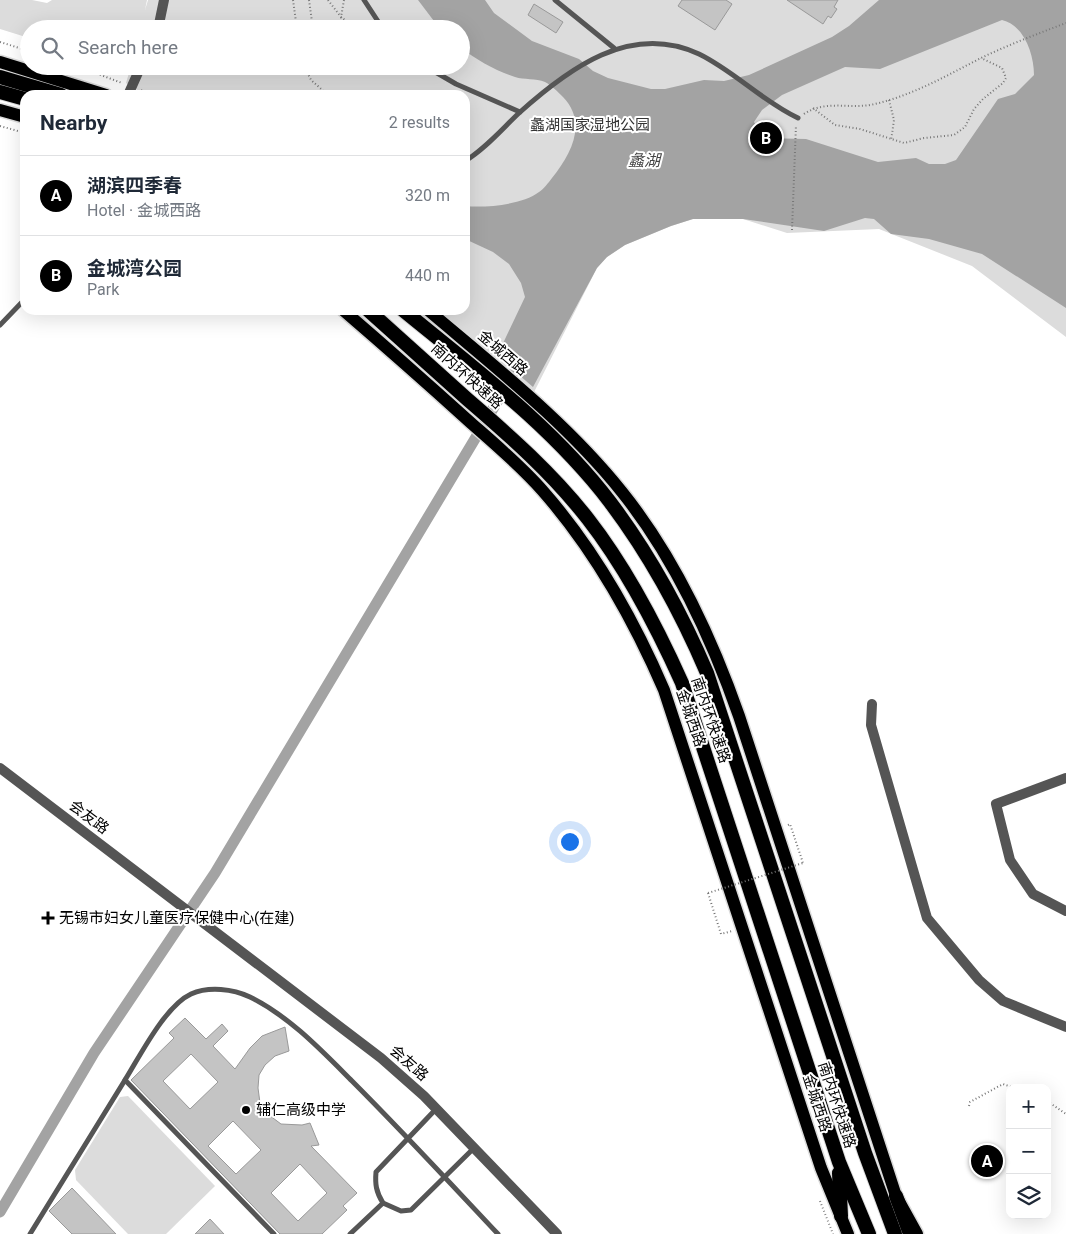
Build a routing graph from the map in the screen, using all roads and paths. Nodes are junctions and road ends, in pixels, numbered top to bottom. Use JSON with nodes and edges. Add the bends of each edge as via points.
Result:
{"nodes":[{"id":1,"x":164,"y":0,"type":"edge"},
{"id":2,"x":293,"y":0,"type":"edge"},
{"id":3,"x":309,"y":0,"type":"edge"},
{"id":4,"x":328,"y":0,"type":"edge"},
{"id":5,"x":344,"y":0,"type":"edge"},
{"id":6,"x":364,"y":0,"type":"edge"},
{"id":7,"x":555,"y":0,"type":"edge"},
{"id":8,"x":341,"y":17,"type":"junction"},
{"id":9,"x":160,"y":20,"type":"edge"},
{"id":10,"x":296,"y":20,"type":"edge"},
{"id":11,"x":312,"y":20,"type":"edge"},
{"id":12,"x":342,"y":20,"type":"edge"},
{"id":13,"x":345,"y":20,"type":"edge"},
{"id":14,"x":376,"y":20,"type":"edge"},
{"id":15,"x":1066,"y":23,"type":"edge"},
{"id":16,"x":0,"y":42,"type":"edge"},
{"id":17,"x":20,"y":48,"type":"edge"},
{"id":18,"x":614,"y":48,"type":"junction"},
{"id":19,"x":981,"y":58,"type":"junction"},
{"id":20,"x":0,"y":62,"type":"edge"},
{"id":21,"x":20,"y":68,"type":"edge"},
{"id":22,"x":42,"y":75,"type":"edge"},
{"id":23,"x":96,"y":75,"type":"edge"},
{"id":24,"x":136,"y":75,"type":"edge"},
{"id":25,"x":308,"y":75,"type":"edge"},
{"id":26,"x":440,"y":75,"type":"edge"},
{"id":27,"x":0,"y":77,"type":"edge"},
{"id":28,"x":44,"y":90,"type":"edge"},
{"id":29,"x":90,"y":90,"type":"edge"},
{"id":30,"x":128,"y":90,"type":"edge"},
{"id":31,"x":130,"y":90,"type":"edge"},
{"id":32,"x":322,"y":90,"type":"edge"},
{"id":33,"x":470,"y":90,"type":"edge"},
{"id":34,"x":470,"y":90,"type":"edge"},
{"id":35,"x":0,"y":92,"type":"edge"},
{"id":36,"x":20,"y":98,"type":"edge"},
{"id":37,"x":889,"y":100,"type":"junction"},
{"id":38,"x":813,"y":108,"type":"junction"},
{"id":39,"x":0,"y":110,"type":"edge"},
{"id":40,"x":520,"y":112,"type":"junction"},
{"id":41,"x":20,"y":116,"type":"edge"},
{"id":42,"x":798,"y":118,"type":"joint"},
{"id":43,"x":0,"y":126,"type":"edge"},
{"id":44,"x":794,"y":130,"type":"dead end"},
{"id":45,"x":20,"y":132,"type":"edge"},
{"id":46,"x":891,"y":141,"type":"junction"},
{"id":47,"x":470,"y":157,"type":"edge"},
{"id":48,"x":792,"y":230,"type":"dead end"},
{"id":49,"x":20,"y":304,"type":"edge"},
{"id":50,"x":349,"y":315,"type":"edge"},
{"id":51,"x":374,"y":315,"type":"edge"},
{"id":52,"x":410,"y":315,"type":"edge"},
{"id":53,"x":421,"y":315,"type":"edge"},
{"id":54,"x":433,"y":315,"type":"edge"},
{"id":55,"x":0,"y":325,"type":"edge"},
{"id":56,"x":473,"y":358,"type":"junction"},
{"id":57,"x":537,"y":414,"type":"junction"},
{"id":58,"x":872,"y":704,"type":"dead end"},
{"id":59,"x":0,"y":768,"type":"edge"},
{"id":60,"x":1066,"y":778,"type":"edge"},
{"id":61,"x":803,"y":862,"type":"dead end"},
{"id":62,"x":717,"y":886,"type":"dead end"},
{"id":63,"x":720,"y":895,"type":"dead end"},
{"id":64,"x":1066,"y":910,"type":"edge"},
{"id":65,"x":732,"y":931,"type":"dead end"},
{"id":66,"x":1066,"y":1027,"type":"edge"},
{"id":67,"x":125,"y":1080,"type":"junction"},
{"id":68,"x":1006,"y":1085,"type":"edge"},
{"id":69,"x":1051,"y":1105,"type":"edge"},
{"id":70,"x":969,"y":1106,"type":"dead end"},
{"id":71,"x":436,"y":1109,"type":"junction"},
{"id":72,"x":1066,"y":1114,"type":"edge"},
{"id":73,"x":408,"y":1138,"type":"junction"},
{"id":74,"x":475,"y":1148,"type":"junction"},
{"id":75,"x":839,"y":1162,"type":"junction"},
{"id":76,"x":444,"y":1178,"type":"junction"},
{"id":77,"x":819,"y":1196,"type":"dead end"},
{"id":78,"x":896,"y":1196,"type":"junction"},
{"id":79,"x":383,"y":1203,"type":"junction"},
{"id":80,"x":841,"y":1216,"type":"junction"},
{"id":81,"x":30,"y":1234,"type":"edge"},
{"id":82,"x":274,"y":1234,"type":"edge"},
{"id":83,"x":350,"y":1234,"type":"edge"},
{"id":84,"x":498,"y":1234,"type":"edge"},
{"id":85,"x":557,"y":1234,"type":"edge"},
{"id":86,"x":833,"y":1234,"type":"edge"},
{"id":87,"x":848,"y":1234,"type":"edge"},
{"id":88,"x":869,"y":1234,"type":"edge"},
{"id":89,"x":895,"y":1234,"type":"edge"},
{"id":90,"x":910,"y":1234,"type":"edge"},
{"id":91,"x":917,"y":1234,"type":"edge"}],
"edges":[{"from":1,"to":9,"type":"street"},
{"from":2,"to":10,"type":"path"},
{"from":3,"to":11,"type":"path"},
{"from":4,"to":8,"type":"path"},
{"from":5,"to":8,"type":"path"},
{"from":6,"to":14,"type":"lane"},
{"from":7,"to":18,"type":"lane"},
{"from":8,"to":12,"type":"path"},
{"from":8,"to":13,"type":"path"},
{"from":15,"to":19,"type":"path"},
{"from":16,"to":17,"type":"path"},
{"from":18,"to":40,"type":"lane","via":[[547,89]]},
{"from":18,"to":42,"type":"lane","via":[[647,43],[698,54],[777,108]]},
{"from":19,"to":37,"type":"path","via":[[914,93]]},
{"from":19,"to":46,"type":"path","via":[[1002,68],[1006,78],[974,109],[964,127],[954,135],[904,144]]},
{"from":20,"to":21,"type":"main road"},
{"from":22,"to":29,"type":"main road"},
{"from":23,"to":30,"type":"path"},
{"from":24,"to":31,"type":"street"},
{"from":25,"to":32,"type":"path"},
{"from":26,"to":34,"type":"lane"},
{"from":27,"to":28,"type":"highway"},
{"from":33,"to":40,"type":"lane"},
{"from":35,"to":36,"type":"highway"},
{"from":37,"to":38,"type":"path","via":[[872,105]]},
{"from":37,"to":46,"type":"path","via":[[894,120]]},
{"from":38,"to":42,"type":"path"},
{"from":38,"to":46,"type":"path","via":[[835,125],[860,129]]},
{"from":39,"to":41,"type":"main road"},
{"from":40,"to":47,"type":"lane"},
{"from":43,"to":45,"type":"path"},
{"from":44,"to":48,"type":"path"},
{"from":49,"to":55,"type":"lane"},
{"from":50,"to":80,"type":"main road","name":"金城西路","via":[[542,489],[600,568],[646,649],[680,736],[820,1168]]},
{"from":51,"to":75,"type":"highway","name":"南内环快速路","via":[[553,478],[588,518],[639,595],[667,649],[698,730]]},
{"from":52,"to":56,"type":"highway","name":"南内环快速路"},
{"from":53,"to":56,"type":"highway"},
{"from":54,"to":56,"type":"main road","name":"金城西路"},
{"from":56,"to":57,"type":"highway","name":"南内环快速路"},
{"from":57,"to":78,"type":"main road","via":[[584,449],[622,491],[652,534],[702,622],[739,716]]},
{"from":57,"to":89,"type":"highway","name":"南内环快速路","via":[[609,501],[644,550],[688,628],[724,721],[864,1153]]},
{"from":58,"to":66,"type":"street","via":[[871,725],[927,918],[979,980],[1003,1001]]},
{"from":59,"to":71,"type":"street","name":"会友路","via":[[344,1028]]},
{"from":60,"to":64,"type":"street","via":[[996,804],[1010,860],[1033,894]]},
{"from":61,"to":65,"type":"path","bridge":true,"via":[[708,893],[721,934]]},
{"from":62,"to":63,"type":"path"},
{"from":67,"to":73,"type":"lane","via":[[170,1010],[190,994],[205,990],[234,992],[250,997],[316,1045]]},
{"from":67,"to":81,"type":"lane"},
{"from":67,"to":82,"type":"lane"},
{"from":68,"to":70,"type":"path"},
{"from":69,"to":72,"type":"path"},
{"from":71,"to":73,"type":"lane"},
{"from":71,"to":74,"type":"street","name":"会友路"},
{"from":73,"to":76,"type":"lane"},
{"from":73,"to":79,"type":"lane","via":[[376,1172],[376,1188]]},
{"from":74,"to":76,"type":"lane"},
{"from":74,"to":85,"type":"street","name":"会友路"},
{"from":75,"to":80,"type":"highway"},
{"from":75,"to":88,"type":"highway","name":"南内环快速路"},
{"from":76,"to":79,"type":"lane","via":[[411,1210],[401,1211]]},
{"from":76,"to":84,"type":"lane"},
{"from":77,"to":86,"type":"path"},
{"from":78,"to":90,"type":"highway"},
{"from":78,"to":91,"type":"main road"},
{"from":79,"to":83,"type":"lane"},
{"from":80,"to":87,"type":"main road","name":"金城西路"}]}
